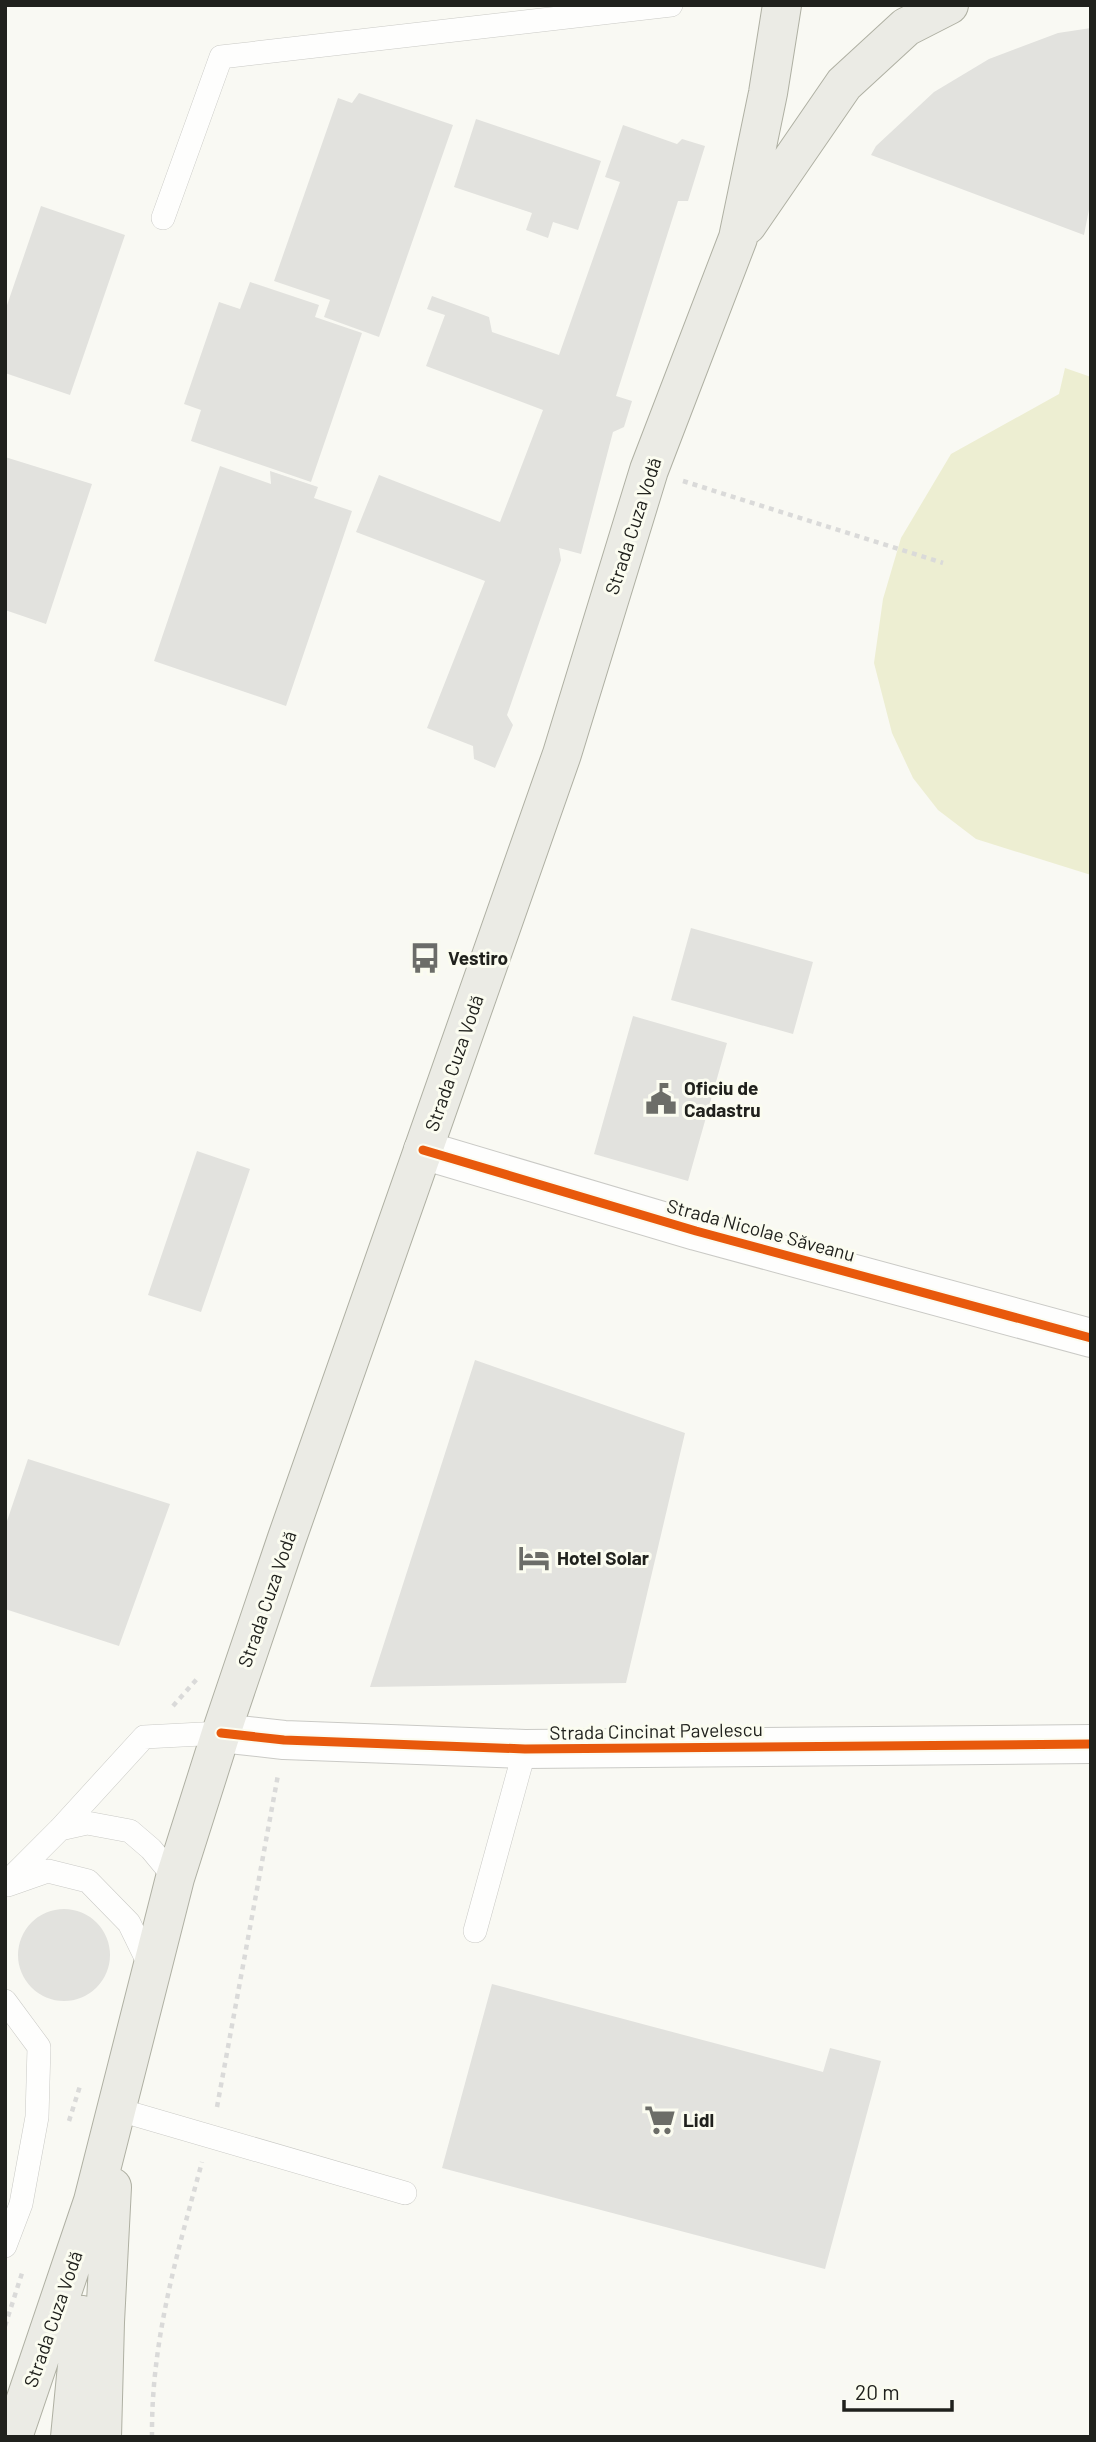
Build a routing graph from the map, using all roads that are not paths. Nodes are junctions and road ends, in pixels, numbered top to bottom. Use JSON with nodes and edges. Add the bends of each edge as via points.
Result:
{"nodes":[{"id":1,"x":671,"y":5,"type":"edge"},
{"id":2,"x":782,"y":5,"type":"edge"},
{"id":3,"x":949,"y":5,"type":"edge"},
{"id":4,"x":163,"y":218,"type":"dead end"},
{"id":5,"x":738,"y":238,"type":"junction"},
{"id":6,"x":423,"y":1150,"type":"junction"},
{"id":7,"x":1091,"y":1338,"type":"edge"},
{"id":8,"x":221,"y":1733,"type":"junction"},
{"id":9,"x":1091,"y":1744,"type":"edge"},
{"id":10,"x":525,"y":1749,"type":"junction"},
{"id":11,"x":60,"y":1829,"type":"junction"},
{"id":12,"x":175,"y":1878,"type":"junction"},
{"id":13,"x":5,"y":1885,"type":"edge"},
{"id":14,"x":475,"y":1931,"type":"dead end"},
{"id":15,"x":151,"y":1968,"type":"junction"},
{"id":16,"x":5,"y":2001,"type":"edge"},
{"id":17,"x":117,"y":2109,"type":"junction"},
{"id":18,"x":405,"y":2193,"type":"dead end"},
{"id":19,"x":93,"y":2201,"type":"junction"},
{"id":20,"x":5,"y":2246,"type":"edge"},
{"id":21,"x":13,"y":2437,"type":"edge"},
{"id":22,"x":70,"y":2437,"type":"edge"},
{"id":23,"x":102,"y":2437,"type":"edge"}],
"edges":[{"from":1,"to":4,"type":"lane","via":[[221,57]]},
{"from":2,"to":5,"type":"main road","name":"Strada Cuza Vodă"},
{"from":3,"to":5,"type":"main road","via":[[906,27],[844,84]]},
{"from":5,"to":6,"type":"main road","name":"Strada Cuza Vodă","via":[[649,470],[562,754]]},
{"from":6,"to":7,"type":"street","name":"Strada Nicolae Săveanu","via":[[696,1231]]},
{"from":6,"to":8,"type":"main road","name":"Strada Cuza Vodă"},
{"from":8,"to":10,"type":"street","name":"Strada Cincinat Pavelescu","via":[[284,1740]]},
{"from":8,"to":11,"type":"lane","via":[[144,1737]]},
{"from":8,"to":12,"type":"main road","name":"Strada Cuza Vodă"},
{"from":9,"to":10,"type":"street","name":"Strada Cincinat Pavelescu"},
{"from":10,"to":14,"type":"lane"},
{"from":11,"to":12,"type":"lane","via":[[87,1823],[130,1830]]},
{"from":11,"to":13,"type":"lane"},
{"from":12,"to":15,"type":"main road","name":"Strada Cuza Vodă"},
{"from":13,"to":15,"type":"lane","via":[[48,1871],[88,1881],[129,1923]]},
{"from":15,"to":17,"type":"main road","name":"Strada Cuza Vodă"},
{"from":16,"to":20,"type":"lane","via":[[39,2047],[37,2117],[21,2204]]},
{"from":17,"to":18,"type":"lane"},
{"from":17,"to":19,"type":"main road","name":"Strada Cuza Vodă"},
{"from":17,"to":23,"type":"main road"},
{"from":19,"to":21,"type":"main road","name":"Strada Cuza Vodă"},
{"from":19,"to":22,"type":"main road","name":"Strada Cuza Vodă"}]}
